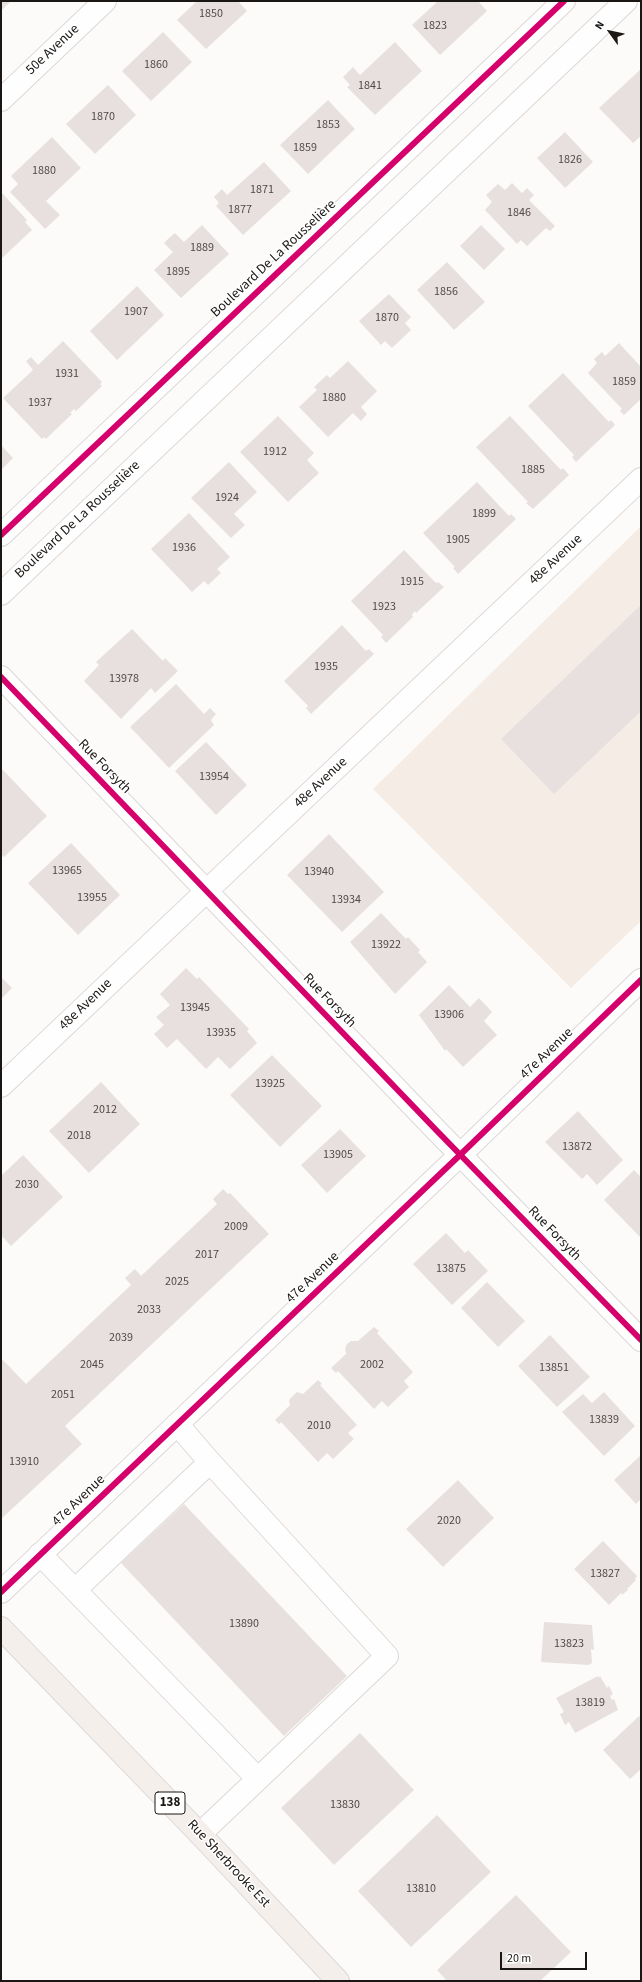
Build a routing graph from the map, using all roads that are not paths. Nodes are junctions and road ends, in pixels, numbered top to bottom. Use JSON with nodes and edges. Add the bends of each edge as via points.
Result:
{"nodes":[{"id":1,"x":105,"y":1,"type":"edge"},
{"id":2,"x":564,"y":1,"type":"edge"},
{"id":3,"x":626,"y":1,"type":"edge"},
{"id":4,"x":1,"y":100,"type":"edge"},
{"id":5,"x":641,"y":479,"type":"edge"},
{"id":6,"x":1,"y":535,"type":"edge"},
{"id":7,"x":1,"y":594,"type":"edge"},
{"id":8,"x":1,"y":677,"type":"edge"},
{"id":9,"x":206,"y":891,"type":"junction"},
{"id":10,"x":641,"y":980,"type":"edge"},
{"id":11,"x":1,"y":1086,"type":"edge"},
{"id":12,"x":460,"y":1155,"type":"junction"},
{"id":13,"x":641,"y":1340,"type":"edge"},
{"id":14,"x":178,"y":1424,"type":"junction"},
{"id":15,"x":210,"y":1462,"type":"junction"},
{"id":16,"x":40,"y":1554,"type":"junction"},
{"id":17,"x":75,"y":1590,"type":"junction"},
{"id":18,"x":1,"y":1592,"type":"edge"},
{"id":19,"x":1,"y":1628,"type":"edge"},
{"id":20,"x":258,"y":1779,"type":"junction"},
{"id":21,"x":200,"y":1834,"type":"junction"},
{"id":22,"x":338,"y":1981,"type":"edge"}],
"edges":[{"from":1,"to":4,"type":"street","name":"50e Avenue"},
{"from":2,"to":6,"type":"street","name":"Boulevard De La Rousselière"},
{"from":3,"to":7,"type":"street","name":"Boulevard De La Rousselière"},
{"from":5,"to":9,"type":"street","name":"48e Avenue"},
{"from":8,"to":9,"type":"street","name":"Rue Forsyth"},
{"from":9,"to":11,"type":"street","name":"48e Avenue"},
{"from":9,"to":12,"type":"street","name":"Rue Forsyth"},
{"from":10,"to":12,"type":"street","name":"47e Avenue"},
{"from":12,"to":13,"type":"street","name":"Rue Forsyth"},
{"from":12,"to":14,"type":"street","name":"47e Avenue"},
{"from":14,"to":15,"type":"street"},
{"from":14,"to":16,"type":"street","name":"47e Avenue"},
{"from":15,"to":17,"type":"street"},
{"from":15,"to":20,"type":"street","via":[[387,1656]]},
{"from":16,"to":17,"type":"street"},
{"from":16,"to":18,"type":"street","name":"47e Avenue"},
{"from":17,"to":20,"type":"street"},
{"from":19,"to":21,"type":"main road","name":"Rue Sherbrooke Est","number":"138"},
{"from":20,"to":21,"type":"street"},
{"from":21,"to":22,"type":"main road","name":"Rue Sherbrooke Est","number":"138"}]}
